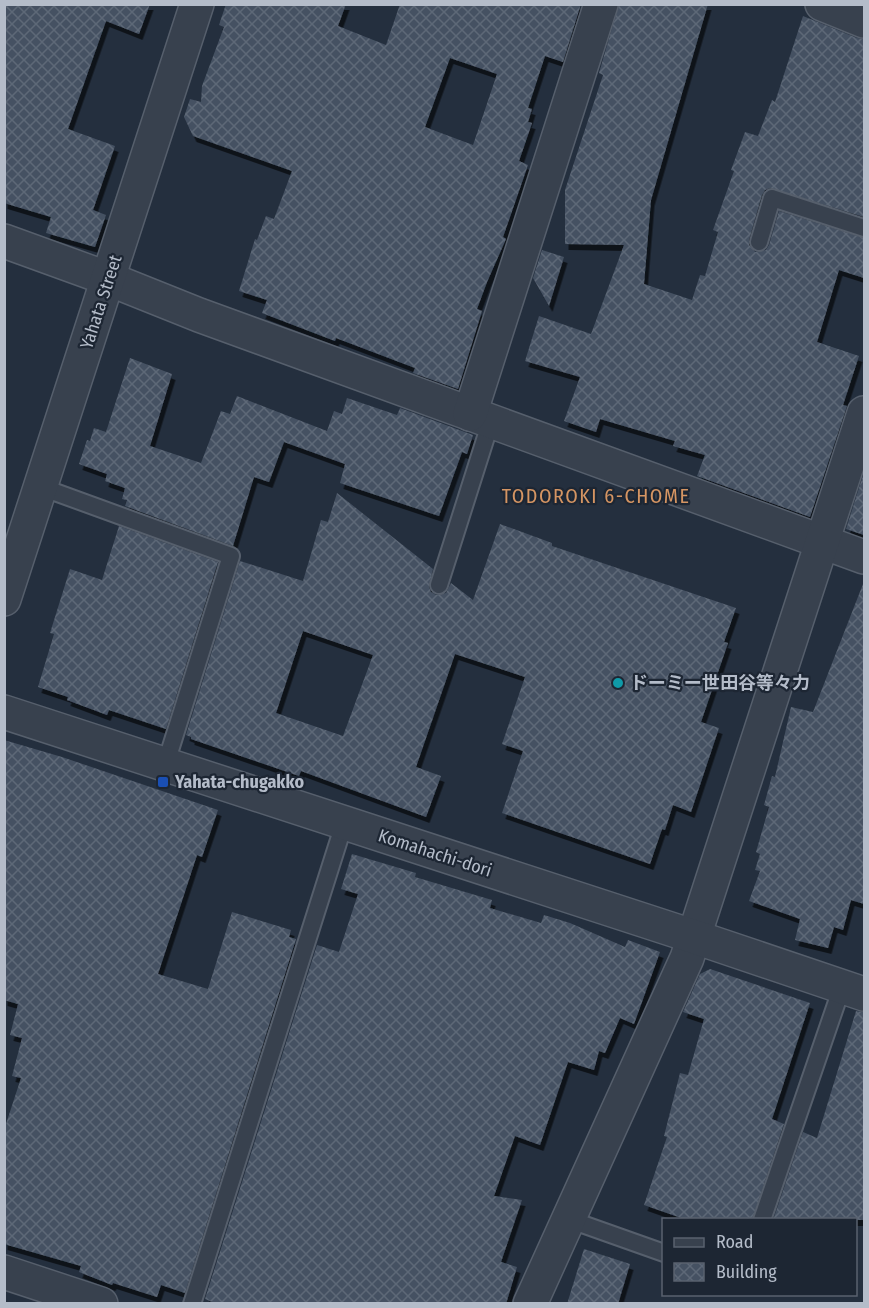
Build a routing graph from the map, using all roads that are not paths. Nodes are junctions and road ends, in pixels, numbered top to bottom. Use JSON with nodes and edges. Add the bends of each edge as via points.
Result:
{"nodes":[{"id":1,"x":197,"y":4,"type":"edge"},
{"id":2,"x":601,"y":4,"type":"edge"},
{"id":3,"x":822,"y":4,"type":"edge"},
{"id":4,"x":864,"y":21,"type":"edge"},
{"id":5,"x":864,"y":228,"type":"edge"},
{"id":6,"x":4,"y":241,"type":"edge"},
{"id":7,"x":759,"y":242,"type":"dead end"},
{"id":8,"x":109,"y":279,"type":"junction"},
{"id":9,"x":864,"y":413,"type":"edge"},
{"id":10,"x":481,"y":418,"type":"junction"},
{"id":11,"x":40,"y":487,"type":"junction"},
{"id":12,"x":823,"y":542,"type":"junction"},
{"id":13,"x":864,"y":557,"type":"edge"},
{"id":14,"x":439,"y":585,"type":"dead end"},
{"id":15,"x":4,"y":600,"type":"edge"},
{"id":16,"x":4,"y":712,"type":"edge"},
{"id":17,"x":165,"y":766,"type":"junction"},
{"id":18,"x":344,"y":824,"type":"junction"},
{"id":19,"x":695,"y":937,"type":"junction"},
{"id":20,"x":853,"y":991,"type":"edge"},
{"id":21,"x":763,"y":1218,"type":"edge"},
{"id":22,"x":568,"y":1220,"type":"junction"},
{"id":23,"x":662,"y":1253,"type":"edge"},
{"id":24,"x":4,"y":1272,"type":"edge"},
{"id":25,"x":101,"y":1304,"type":"edge"},
{"id":26,"x":192,"y":1304,"type":"edge"},
{"id":27,"x":530,"y":1304,"type":"edge"}],
"edges":[{"from":1,"to":8,"type":"street","name":"Yahata Street"},
{"from":2,"to":10,"type":"street"},
{"from":3,"to":4,"type":"street"},
{"from":5,"to":7,"type":"lane","via":[[772,198]]},
{"from":6,"to":8,"type":"street"},
{"from":8,"to":10,"type":"street"},
{"from":8,"to":11,"type":"street","name":"Yahata Street"},
{"from":9,"to":12,"type":"street"},
{"from":10,"to":12,"type":"street"},
{"from":10,"to":14,"type":"lane"},
{"from":11,"to":15,"type":"street","name":"Yahata Street"},
{"from":11,"to":17,"type":"lane","via":[[231,556]]},
{"from":12,"to":13,"type":"street"},
{"from":12,"to":19,"type":"street"},
{"from":16,"to":17,"type":"street","name":"Komahachi-dori"},
{"from":17,"to":18,"type":"street","name":"Komahachi-dori"},
{"from":18,"to":19,"type":"street","name":"Komahachi-dori"},
{"from":18,"to":26,"type":"lane"},
{"from":19,"to":20,"type":"street","name":"Komahachi-dori"},
{"from":19,"to":22,"type":"street"},
{"from":20,"to":21,"type":"lane"},
{"from":22,"to":23,"type":"lane"},
{"from":22,"to":27,"type":"street"},
{"from":24,"to":25,"type":"street"}]}
